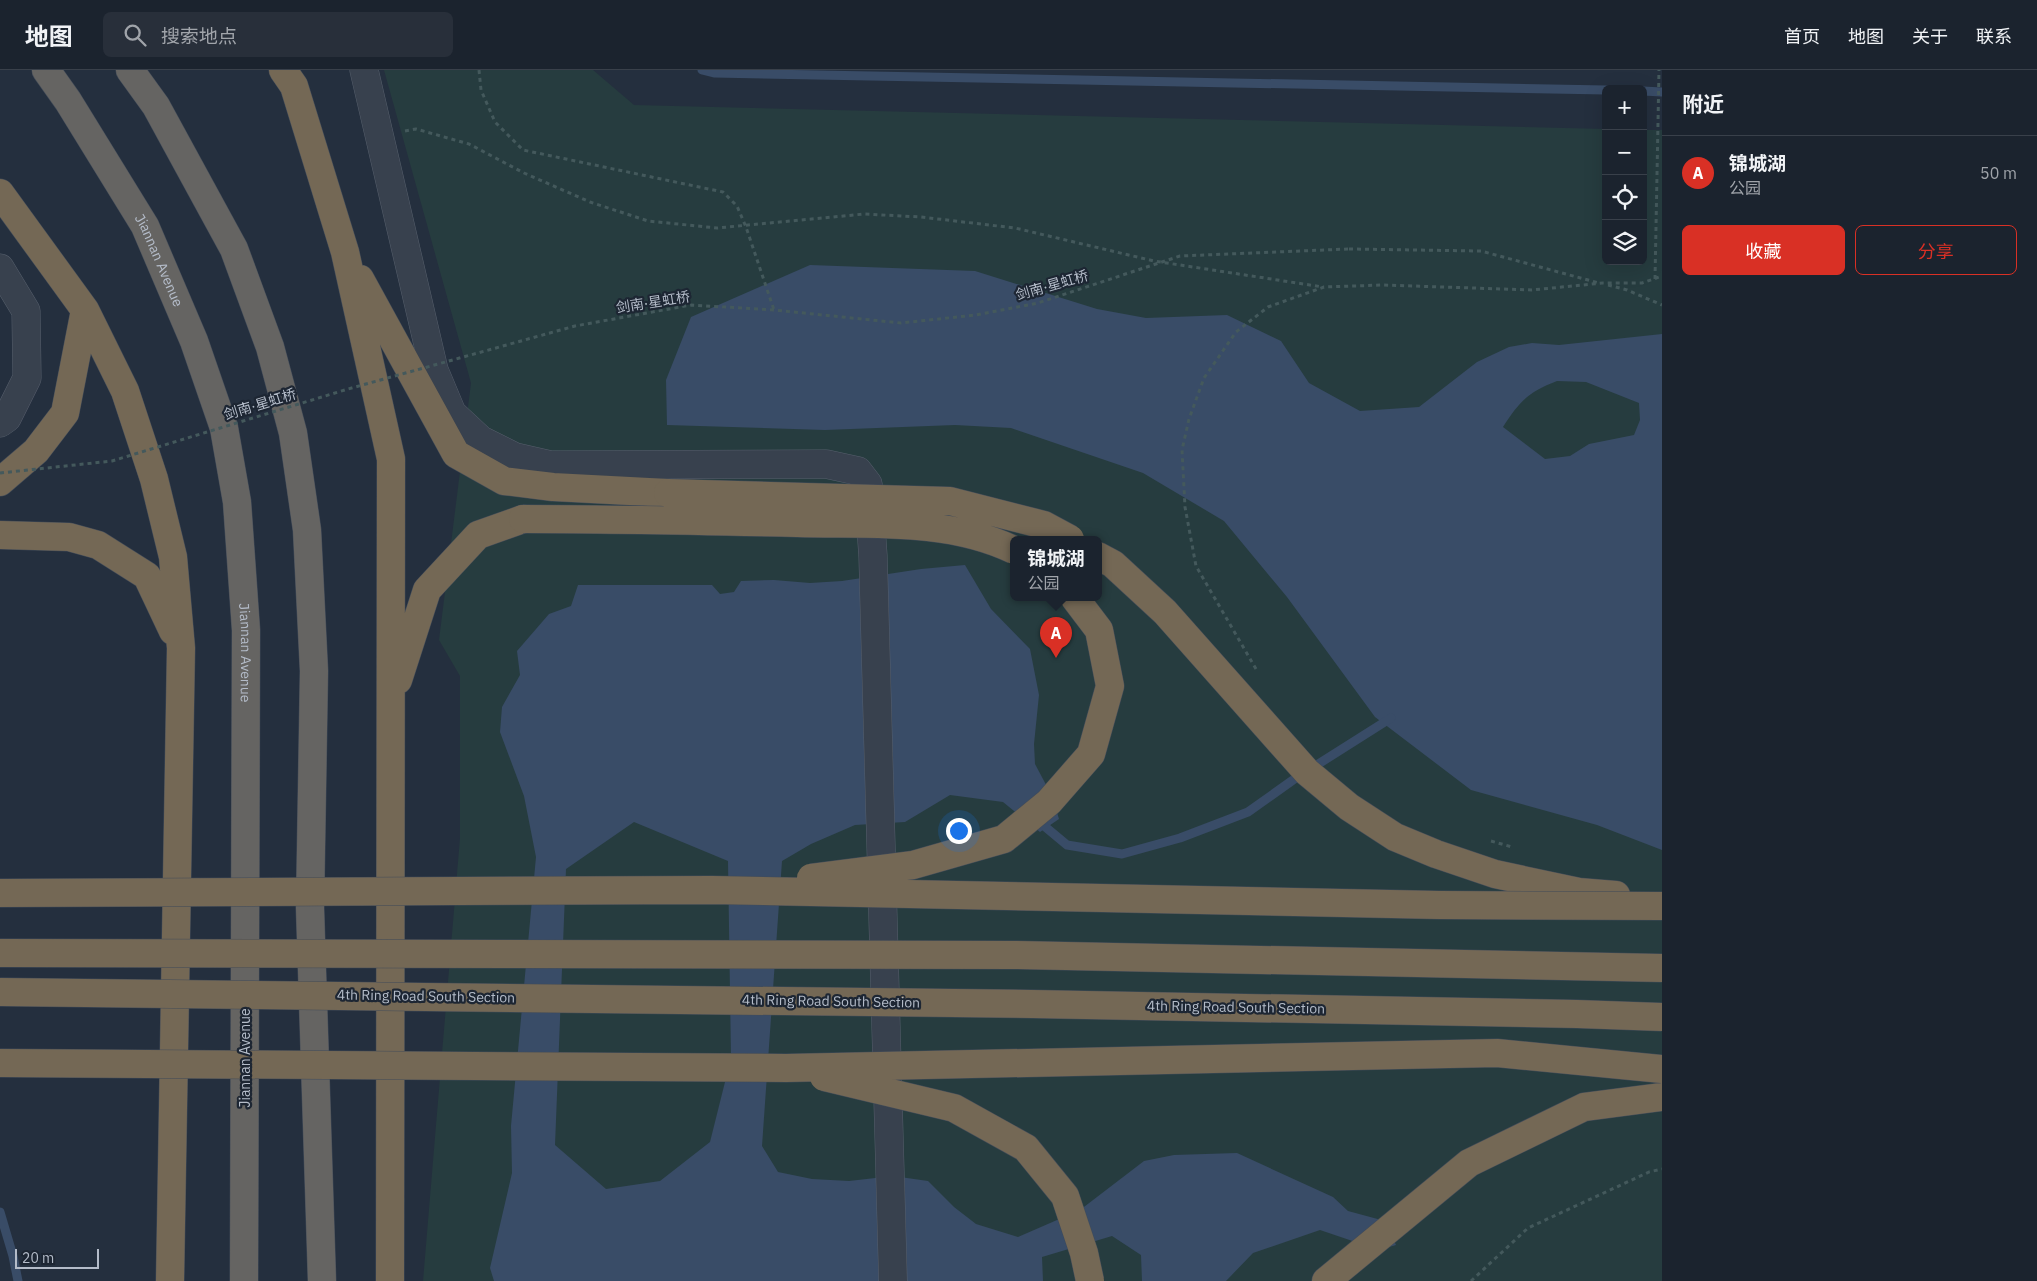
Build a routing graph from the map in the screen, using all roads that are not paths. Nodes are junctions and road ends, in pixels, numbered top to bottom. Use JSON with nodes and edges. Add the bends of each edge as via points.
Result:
{"nodes":[{"id":1,"x":46,"y":70,"type":"edge"},
{"id":2,"x":130,"y":70,"type":"edge"},
{"id":3,"x":283,"y":70,"type":"edge"},
{"id":4,"x":364,"y":70,"type":"edge"},
{"id":5,"x":0,"y":193,"type":"edge"},
{"id":6,"x":345,"y":252,"type":"junction"},
{"id":7,"x":0,"y":268,"type":"edge"},
{"id":8,"x":85,"y":310,"type":"junction"},
{"id":9,"x":0,"y":423,"type":"edge"},
{"id":10,"x":0,"y":482,"type":"edge"},
{"id":11,"x":0,"y":535,"type":"edge"},
{"id":12,"x":1064,"y":536,"type":"edge"},
{"id":13,"x":1010,"y":548,"type":"edge"},
{"id":14,"x":1102,"y":558,"type":"edge"},
{"id":15,"x":1077,"y":601,"type":"edge"},
{"id":16,"x":181,"y":648,"type":"junction"},
{"id":17,"x":390,"y":706,"type":"junction"},
{"id":18,"x":712,"y":890,"type":"junction"},
{"id":19,"x":0,"y":893,"type":"edge"},
{"id":20,"x":1662,"y":900,"type":"edge"},
{"id":21,"x":1662,"y":906,"type":"edge"},
{"id":22,"x":0,"y":953,"type":"edge"},
{"id":23,"x":1662,"y":968,"type":"edge"},
{"id":24,"x":0,"y":992,"type":"edge"},
{"id":25,"x":1662,"y":1017,"type":"edge"},
{"id":26,"x":0,"y":1063,"type":"edge"},
{"id":27,"x":786,"y":1068,"type":"junction"},
{"id":28,"x":1662,"y":1069,"type":"edge"},
{"id":29,"x":1662,"y":1096,"type":"edge"},
{"id":30,"x":170,"y":1281,"type":"edge"},
{"id":31,"x":244,"y":1281,"type":"edge"},
{"id":32,"x":322,"y":1281,"type":"edge"},
{"id":33,"x":390,"y":1281,"type":"edge"},
{"id":34,"x":893,"y":1281,"type":"edge"},
{"id":35,"x":1090,"y":1281,"type":"edge"},
{"id":36,"x":1326,"y":1281,"type":"edge"}],
"edges":[{"from":1,"to":31,"type":"highway","name":"Jiannan Avenue","via":[[145,226],[194,342],[224,428],[237,502],[246,630]]},
{"from":2,"to":32,"type":"highway","via":[[156,106],[234,249],[270,348],[292,433],[307,530],[314,671],[310,908]]},
{"from":3,"to":6,"type":"highway","via":[[294,86]]},
{"from":4,"to":34,"type":"street","via":[[434,370],[452,413],[481,440],[515,457],[550,465],[826,464],[858,471],[868,484]]},
{"from":5,"to":8,"type":"highway"},
{"from":6,"to":12,"type":"highway","bridge":true,"via":[[456,454],[504,481],[668,493],[950,501],[1044,525]]},
{"from":6,"to":17,"type":"highway","via":[[391,459]]},
{"from":7,"to":9,"type":"street","via":[[26,310],[27,378],[7,418]]},
{"from":8,"to":10,"type":"highway","via":[[65,413],[36,451]]},
{"from":8,"to":16,"type":"highway","via":[[125,391],[154,479],[173,557]]},
{"from":11,"to":16,"type":"highway","via":[[69,537],[98,545],[147,576]]},
{"from":13,"to":17,"type":"highway","bridge":true,"via":[[993,540],[924,526],[637,519],[523,520],[478,535],[427,590]]},
{"from":14,"to":20,"type":"highway","via":[[1165,612],[1307,772],[1349,807],[1395,837],[1495,874],[1579,892]]},
{"from":15,"to":18,"type":"highway","bridge":true,"via":[[1098,630],[1110,686],[1091,754],[1049,802],[1004,839],[913,865]]},
{"from":16,"to":30,"type":"highway"},
{"from":17,"to":33,"type":"highway"},
{"from":18,"to":19,"type":"highway","bridge":true},
{"from":18,"to":21,"type":"highway","bridge":true,"via":[[1438,905]]},
{"from":22,"to":23,"type":"highway","bridge":true,"via":[[1017,955]]},
{"from":24,"to":25,"type":"highway","name":"4th Ring Road South Section","bridge":true,"via":[[1032,1004]]},
{"from":26,"to":27,"type":"highway","bridge":true},
{"from":27,"to":28,"type":"highway","bridge":true,"via":[[1497,1053]]},
{"from":27,"to":35,"type":"highway","bridge":true,"via":[[954,1108],[1026,1148],[1065,1196]]},
{"from":29,"to":36,"type":"highway","via":[[1584,1108],[1469,1163]]}]}
